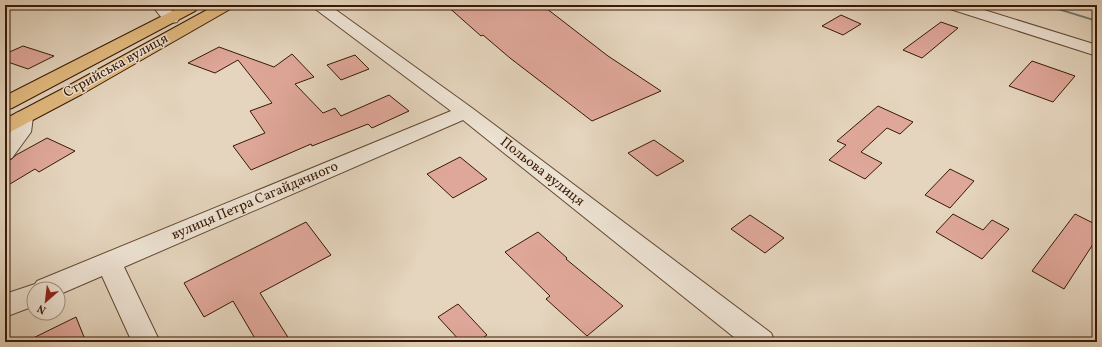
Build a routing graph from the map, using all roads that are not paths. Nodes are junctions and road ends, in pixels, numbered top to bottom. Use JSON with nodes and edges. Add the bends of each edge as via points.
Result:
{"nodes":[{"id":1,"x":160,"y":5,"type":"edge"},
{"id":2,"x":196,"y":5,"type":"edge"},
{"id":3,"x":319,"y":5,"type":"edge"},
{"id":4,"x":952,"y":5,"type":"edge"},
{"id":5,"x":228,"y":6,"type":"edge"},
{"id":6,"x":171,"y":19,"type":"junction"},
{"id":7,"x":1097,"y":51,"type":"edge"},
{"id":8,"x":5,"y":104,"type":"edge"},
{"id":9,"x":465,"y":112,"type":"junction"},
{"id":10,"x":23,"y":117,"type":"junction"},
{"id":11,"x":5,"y":127,"type":"edge"},
{"id":12,"x":5,"y":153,"type":"edge"},
{"id":13,"x":109,"y":263,"type":"junction"},
{"id":14,"x":65,"y":281,"type":"edge"},
{"id":15,"x":26,"y":297,"type":"edge"},
{"id":16,"x":5,"y":306,"type":"edge"},
{"id":17,"x":146,"y":342,"type":"edge"},
{"id":18,"x":762,"y":342,"type":"edge"}],
"edges":[{"from":1,"to":6,"type":"street"},
{"from":2,"to":6,"type":"highway","name":"Стрийська вулиця"},
{"from":3,"to":9,"type":"street","name":"Польова вулиця"},
{"from":4,"to":7,"type":"street"},
{"from":5,"to":10,"type":"highway","name":"Стрийська вулиця"},
{"from":6,"to":8,"type":"highway","name":"Стрийська вулиця"},
{"from":9,"to":13,"type":"street","name":"вулиця Петра Сагайдачного"},
{"from":9,"to":18,"type":"street","name":"Польова вулиця"},
{"from":10,"to":11,"type":"highway","name":"Стрийська вулиця"},
{"from":10,"to":12,"type":"street","via":[[21,132]]},
{"from":13,"to":14,"type":"street","name":"вулиця Петра Сагайдачного"},
{"from":13,"to":17,"type":"street"},
{"from":15,"to":16,"type":"street"}]}
